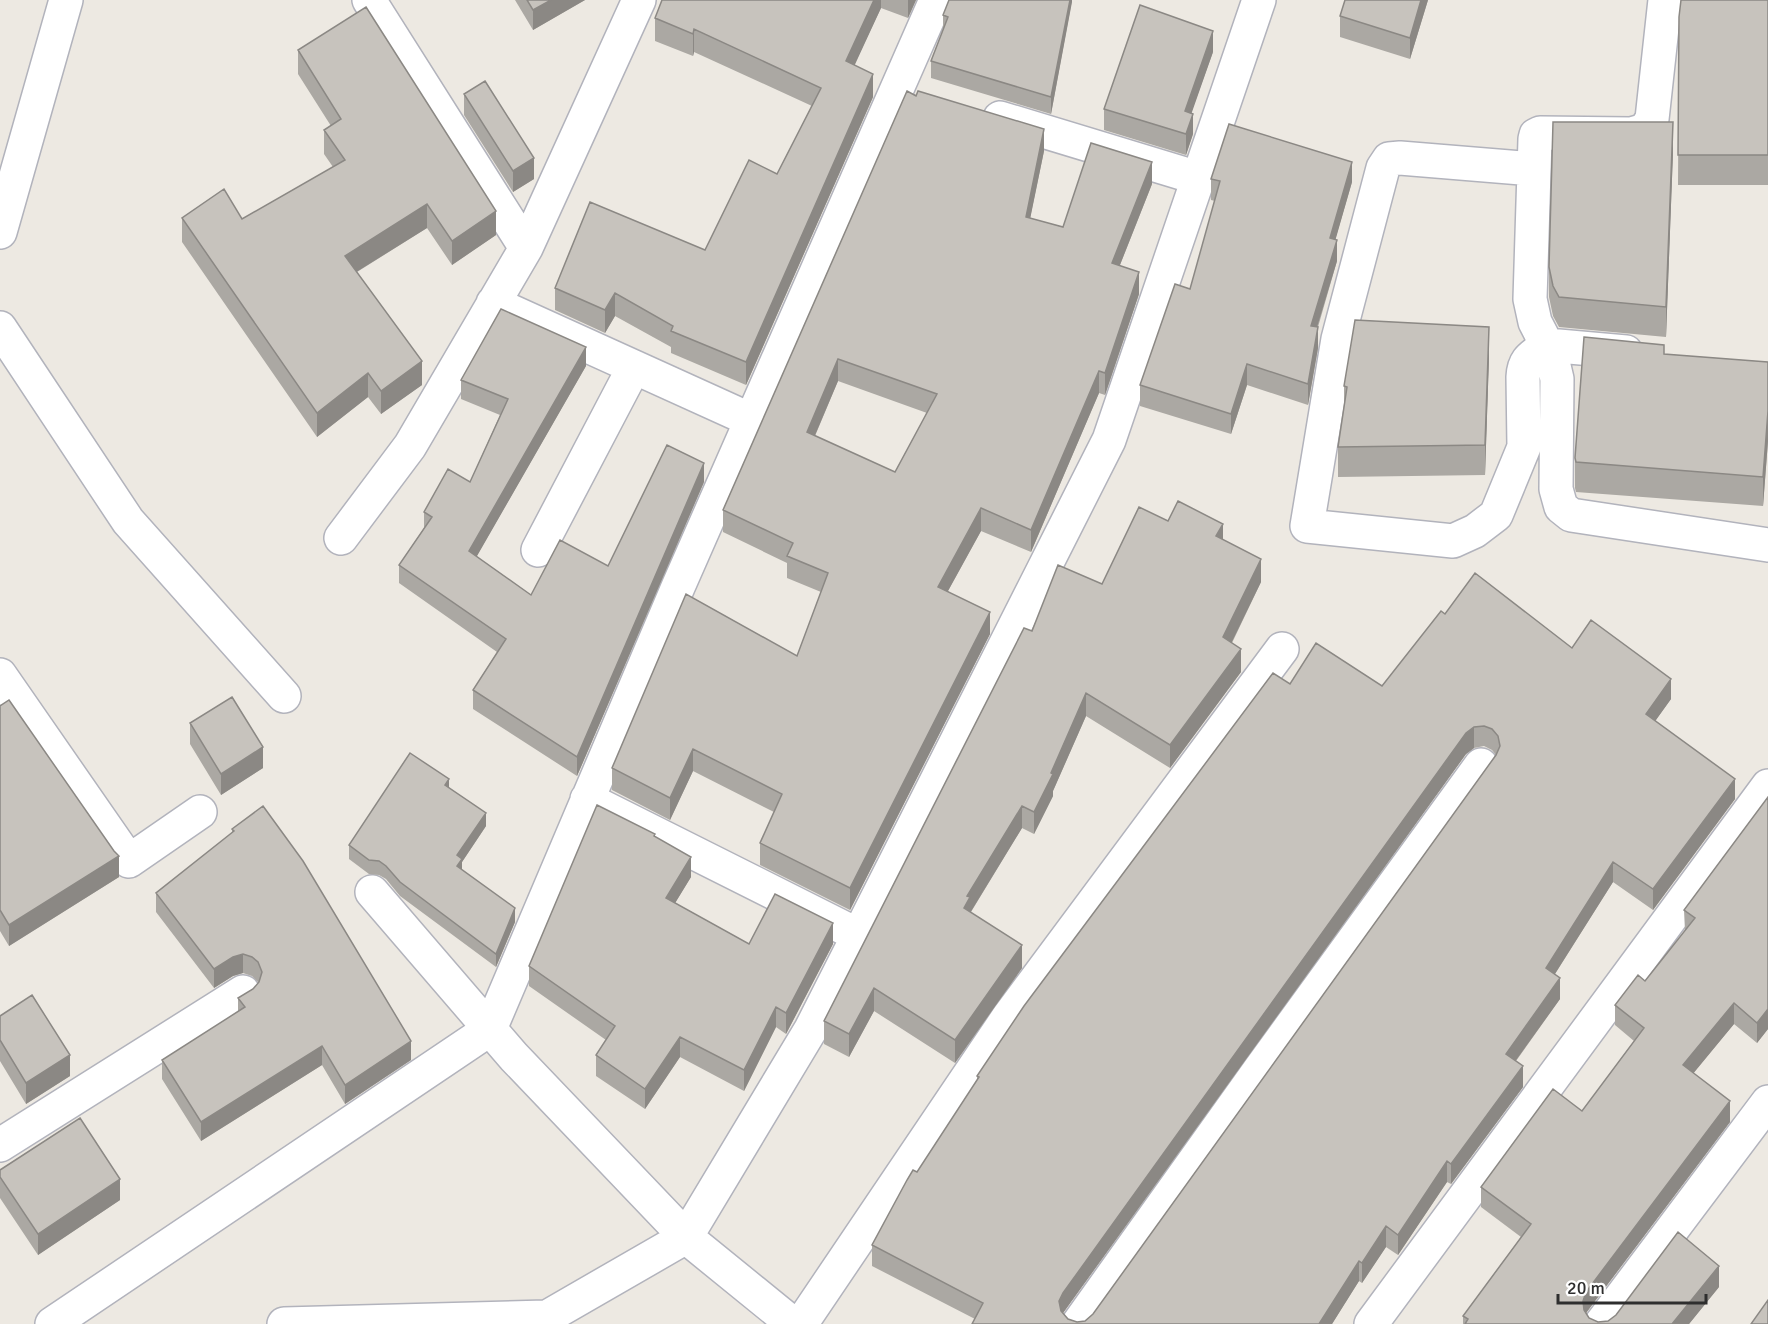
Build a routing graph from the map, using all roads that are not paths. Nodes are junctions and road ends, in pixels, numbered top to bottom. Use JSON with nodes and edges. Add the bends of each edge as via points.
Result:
{"nodes":[{"id":1,"x":66,"y":0,"type":"edge"},
{"id":2,"x":369,"y":0,"type":"edge"},
{"id":3,"x":639,"y":0,"type":"edge"},
{"id":4,"x":936,"y":0,"type":"edge"},
{"id":5,"x":1259,"y":0,"type":"edge"},
{"id":6,"x":1665,"y":0,"type":"edge"},
{"id":7,"x":897,"y":87,"type":"junction"},
{"id":8,"x":931,"y":97,"type":"edge"},
{"id":9,"x":976,"y":110,"type":"edge"},
{"id":10,"x":1534,"y":169,"type":"junction"},
{"id":11,"x":1198,"y":178,"type":"junction"},
{"id":12,"x":0,"y":232,"type":"edge"},
{"id":13,"x":526,"y":248,"type":"junction"},
{"id":14,"x":493,"y":303,"type":"junction"},
{"id":15,"x":0,"y":328,"type":"edge"},
{"id":16,"x":1547,"y":345,"type":"junction"},
{"id":17,"x":1652,"y":354,"type":"edge"},
{"id":18,"x":634,"y":367,"type":"junction"},
{"id":19,"x":751,"y":420,"type":"junction"},
{"id":20,"x":341,"y":538,"type":"dead end"},
{"id":21,"x":1768,"y":545,"type":"edge"},
{"id":22,"x":538,"y":550,"type":"dead end"},
{"id":23,"x":1282,"y":649,"type":"dead end"},
{"id":24,"x":0,"y":675,"type":"edge"},
{"id":25,"x":284,"y":696,"type":"dead end"},
{"id":26,"x":1482,"y":765,"type":"dead end"},
{"id":27,"x":1768,"y":786,"type":"edge"},
{"id":28,"x":587,"y":799,"type":"junction"},
{"id":29,"x":200,"y":812,"type":"dead end"},
{"id":30,"x":372,"y":892,"type":"dead end"},
{"id":31,"x":858,"y":935,"type":"junction"},
{"id":32,"x":243,"y":993,"type":"edge"},
{"id":33,"x":490,"y":1029,"type":"junction"},
{"id":34,"x":1768,"y":1102,"type":"edge"},
{"id":35,"x":0,"y":1145,"type":"edge"},
{"id":36,"x":686,"y":1237,"type":"junction"},
{"id":37,"x":540,"y":1321,"type":"edge"},
{"id":38,"x":52,"y":1324,"type":"edge"},
{"id":39,"x":284,"y":1324,"type":"edge"},
{"id":40,"x":793,"y":1324,"type":"edge"},
{"id":41,"x":801,"y":1324,"type":"edge"},
{"id":42,"x":1078,"y":1324,"type":"edge"},
{"id":43,"x":1371,"y":1324,"type":"edge"},
{"id":44,"x":1601,"y":1324,"type":"edge"}],
"edges":[{"from":1,"to":12,"type":"street"},
{"from":2,"to":13,"type":"street"},
{"from":3,"to":13,"type":"street"},
{"from":4,"to":7,"type":"street"},
{"from":5,"to":11,"type":"street"},
{"from":6,"to":10,"type":"street","via":[[1652,119],[1645,130],[1631,134],[1536,135]]},
{"from":7,"to":8,"type":"street"},
{"from":7,"to":19,"type":"street"},
{"from":9,"to":11,"type":"street"},
{"from":10,"to":16,"type":"street","via":[[1530,299],[1534,321]]},
{"from":10,"to":16,"type":"street","via":[[1400,158],[1389,159],[1383,168],[1338,339],[1307,526],[1453,541],[1475,531],[1496,515],[1524,447],[1523,367],[1526,360]]},
{"from":11,"to":31,"type":"street","via":[[1109,440]]},
{"from":13,"to":14,"type":"street"},
{"from":14,"to":18,"type":"street"},
{"from":14,"to":20,"type":"street","via":[[410,446]]},
{"from":15,"to":25,"type":"street","via":[[128,521]]},
{"from":16,"to":17,"type":"street"},
{"from":16,"to":21,"type":"street","via":[[1557,379],[1556,489],[1561,507],[1571,515]]},
{"from":18,"to":19,"type":"street"},
{"from":18,"to":22,"type":"street"},
{"from":19,"to":28,"type":"street"},
{"from":23,"to":41,"type":"street","via":[[1009,1016]]},
{"from":24,"to":29,"type":"street","via":[[129,861]]},
{"from":26,"to":42,"type":"street"},
{"from":27,"to":43,"type":"street"},
{"from":28,"to":31,"type":"street"},
{"from":28,"to":33,"type":"street"},
{"from":30,"to":33,"type":"street"},
{"from":31,"to":36,"type":"street","via":[[811,1029]]},
{"from":32,"to":35,"type":"street"},
{"from":33,"to":36,"type":"street"},
{"from":33,"to":38,"type":"street"},
{"from":34,"to":44,"type":"street"},
{"from":36,"to":37,"type":"street"},
{"from":36,"to":40,"type":"street"},
{"from":37,"to":39,"type":"street"}]}
